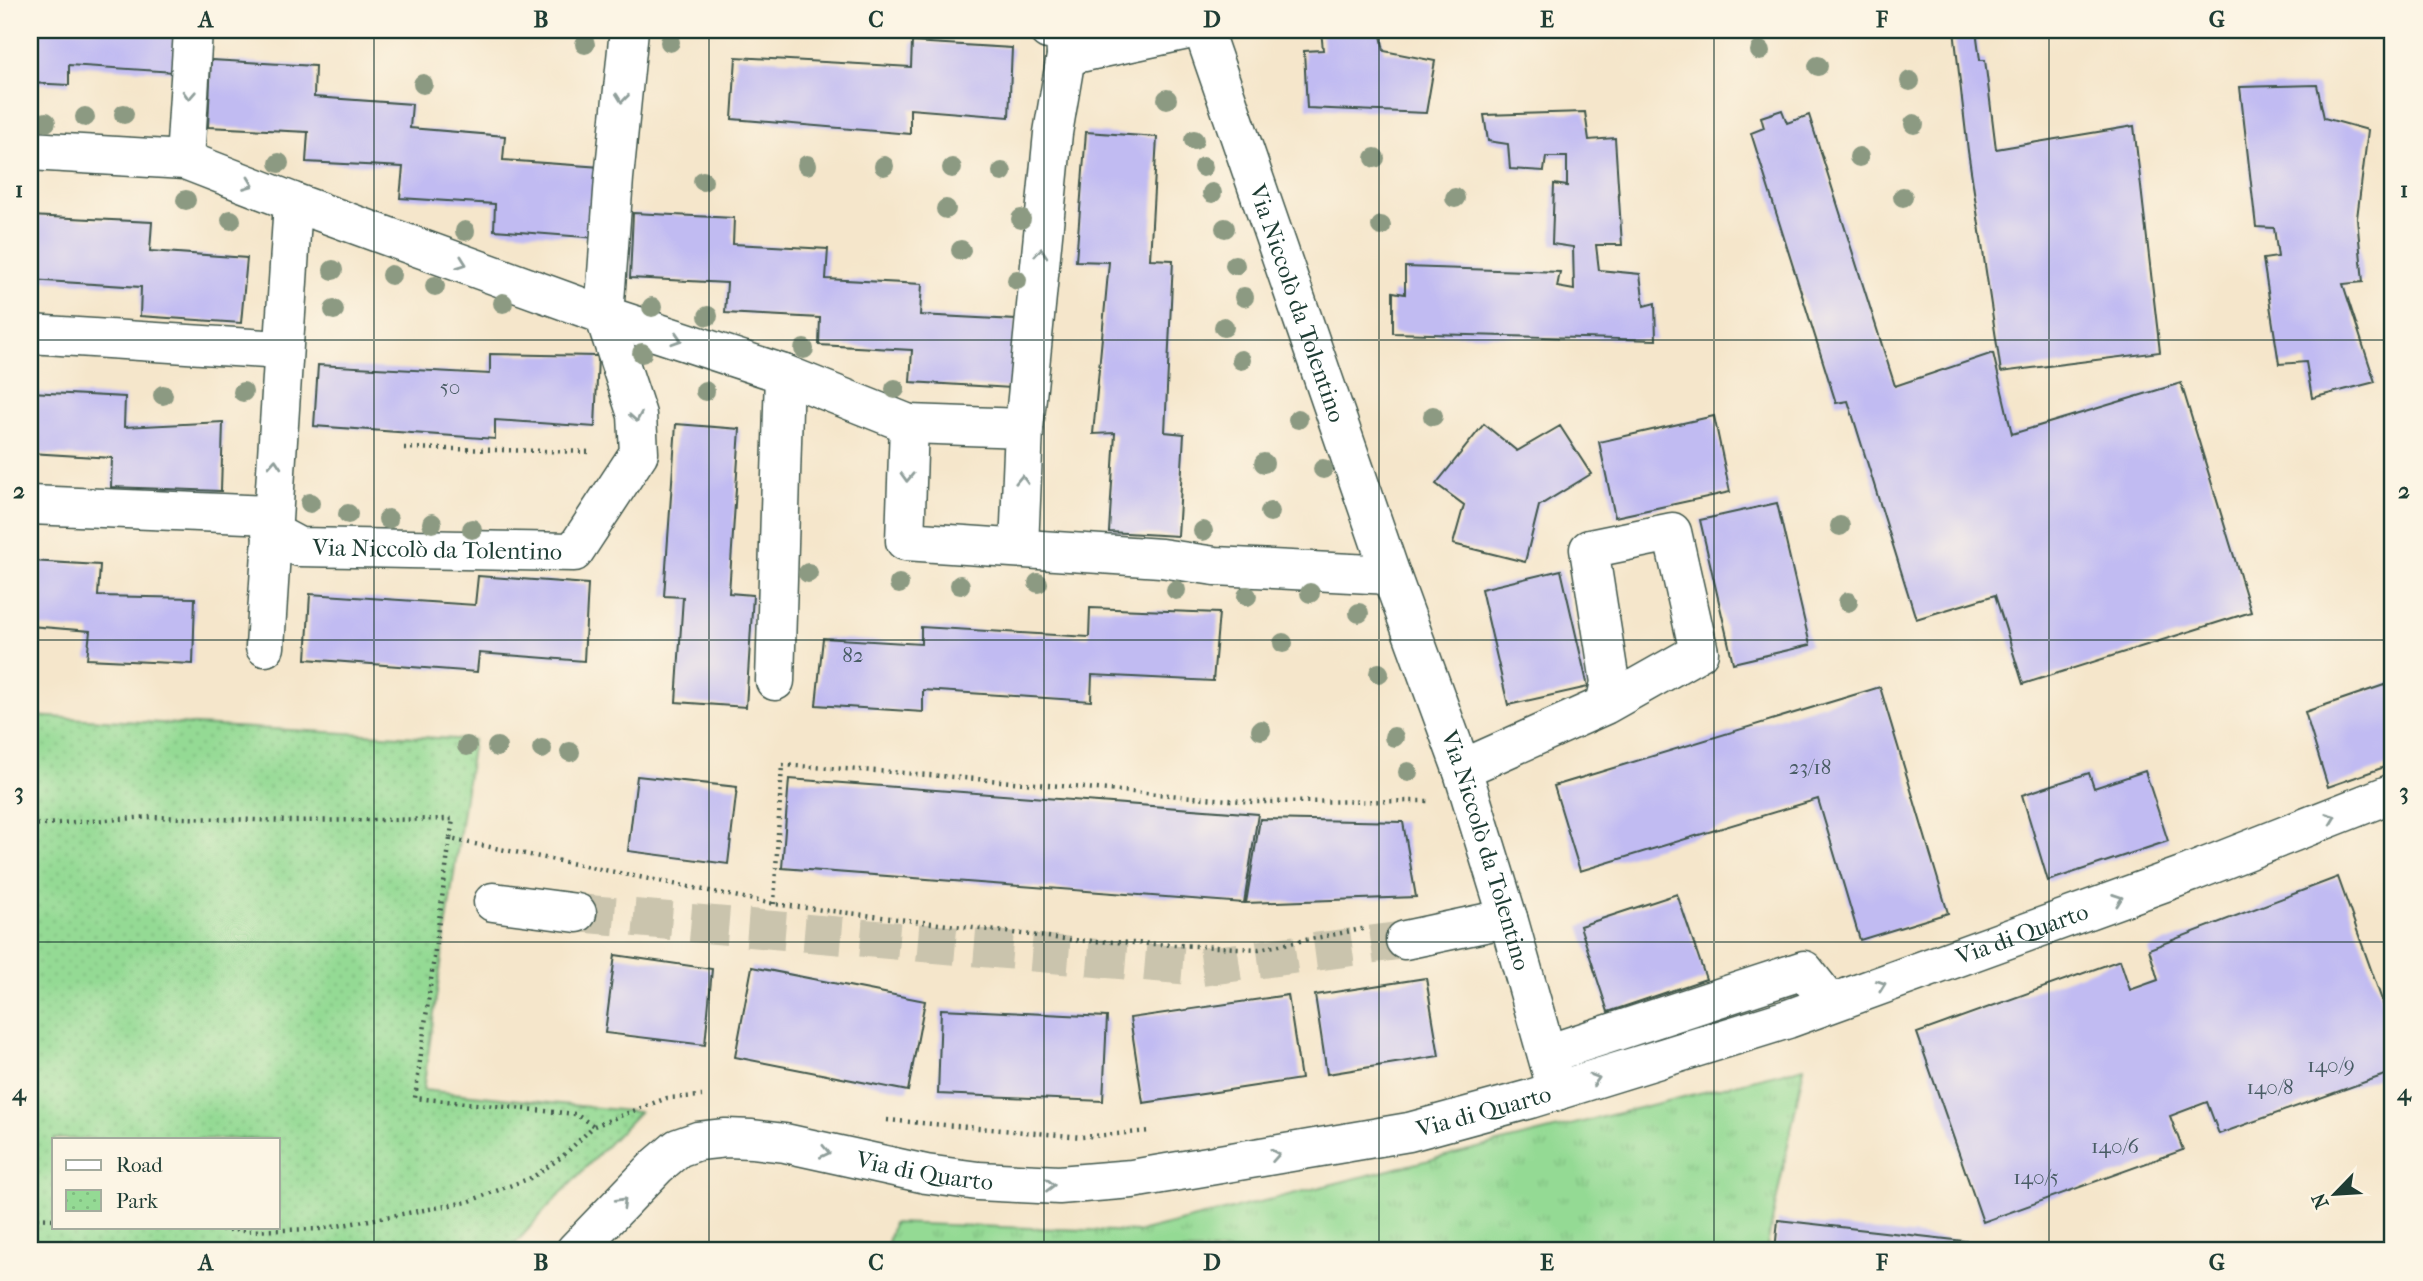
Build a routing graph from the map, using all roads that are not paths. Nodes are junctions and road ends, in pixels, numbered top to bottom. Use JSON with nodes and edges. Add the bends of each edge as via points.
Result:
{"nodes":[{"id":1,"x":193,"y":30,"type":"edge"},
{"id":2,"x":629,"y":30,"type":"edge"},
{"id":3,"x":1188,"y":30,"type":"edge"},
{"id":4,"x":1203,"y":30,"type":"edge"},
{"id":5,"x":1057,"y":43,"type":"edge"},
{"id":6,"x":30,"y":151,"type":"edge"},
{"id":7,"x":186,"y":160,"type":"junction"},
{"id":8,"x":293,"y":202,"type":"junction"},
{"id":9,"x":604,"y":314,"type":"junction"},
{"id":10,"x":30,"y":334,"type":"edge"},
{"id":11,"x":282,"y":351,"type":"junction"},
{"id":12,"x":784,"y":374,"type":"junction"},
{"id":13,"x":909,"y":424,"type":"junction"},
{"id":14,"x":1024,"y":428,"type":"junction"},
{"id":15,"x":30,"y":505,"type":"edge"},
{"id":16,"x":271,"y":524,"type":"junction"},
{"id":17,"x":1019,"y":548,"type":"junction"},
{"id":18,"x":1391,"y":576,"type":"junction"},
{"id":19,"x":265,"y":647,"type":"dead end"},
{"id":20,"x":775,"y":681,"type":"dead end"},
{"id":21,"x":1605,"y":705,"type":"dead end"},
{"id":22,"x":1466,"y":785,"type":"junction"},
{"id":23,"x":2393,"y":793,"type":"edge"},
{"id":24,"x":493,"y":902,"type":"dead end"},
{"id":25,"x":577,"y":913,"type":"tunnel mouth"},
{"id":26,"x":1508,"y":918,"type":"junction"},
{"id":27,"x":1405,"y":940,"type":"tunnel mouth"},
{"id":28,"x":1830,"y":1003,"type":"junction"},
{"id":29,"x":1547,"y":1054,"type":"junction"},
{"id":30,"x":1557,"y":1091,"type":"junction"},
{"id":31,"x":575,"y":1251,"type":"edge"}],
"edges":[{"from":1,"to":7,"type":"street","one_way":true},
{"from":2,"to":9,"type":"street","one_way":true},
{"from":3,"to":5,"type":"street"},
{"from":4,"to":18,"type":"street","name":"Via Niccolò da Tolentino"},
{"from":14,"to":5,"type":"street","one_way":true,"via":[[1053,133]]},
{"from":6,"to":7,"type":"street"},
{"from":7,"to":8,"type":"street","one_way":true},
{"from":8,"to":9,"type":"street","one_way":true},
{"from":8,"to":11,"type":"street"},
{"from":9,"to":12,"type":"street","one_way":true},
{"from":9,"to":16,"type":"street","name":"Via Niccolò da Tolentino","one_way":true,"via":[[637,415],[639,453],[574,552],[299,547]]},
{"from":10,"to":11,"type":"street"},
{"from":16,"to":11,"type":"street","one_way":true},
{"from":12,"to":13,"type":"street"},
{"from":12,"to":20,"type":"street"},
{"from":13,"to":14,"type":"street"},
{"from":13,"to":17,"type":"street","one_way":true,"via":[[905,541]]},
{"from":17,"to":14,"type":"street","one_way":true},
{"from":15,"to":16,"type":"street","name":"Via Niccolò da Tolentino"},
{"from":16,"to":19,"type":"street"},
{"from":17,"to":18,"type":"street"},
{"from":18,"to":22,"type":"street","name":"Via Niccolò da Tolentino"},
{"from":21,"to":22,"type":"street"},
{"from":22,"to":26,"type":"street","name":"Via Niccolò da Tolentino"},
{"from":28,"to":23,"type":"street","name":"Via di Quarto","one_way":true,"via":[[2190,873]]},
{"from":24,"to":25,"type":"street"},
{"from":26,"to":27,"type":"street"},
{"from":26,"to":29,"type":"street","name":"Via Niccolò da Tolentino"},
{"from":28,"to":29,"type":"street","via":[[1804,970]]},
{"from":30,"to":28,"type":"street","name":"Via di Quarto","one_way":true},
{"from":29,"to":30,"type":"street","name":"Via Niccolò da Tolentino"},
{"from":31,"to":30,"type":"street","name":"Via di Quarto","one_way":true,"via":[[678,1148],[698,1141],[726,1138],[785,1143],[926,1174],[1059,1185],[1132,1179],[1409,1132]]}]}
